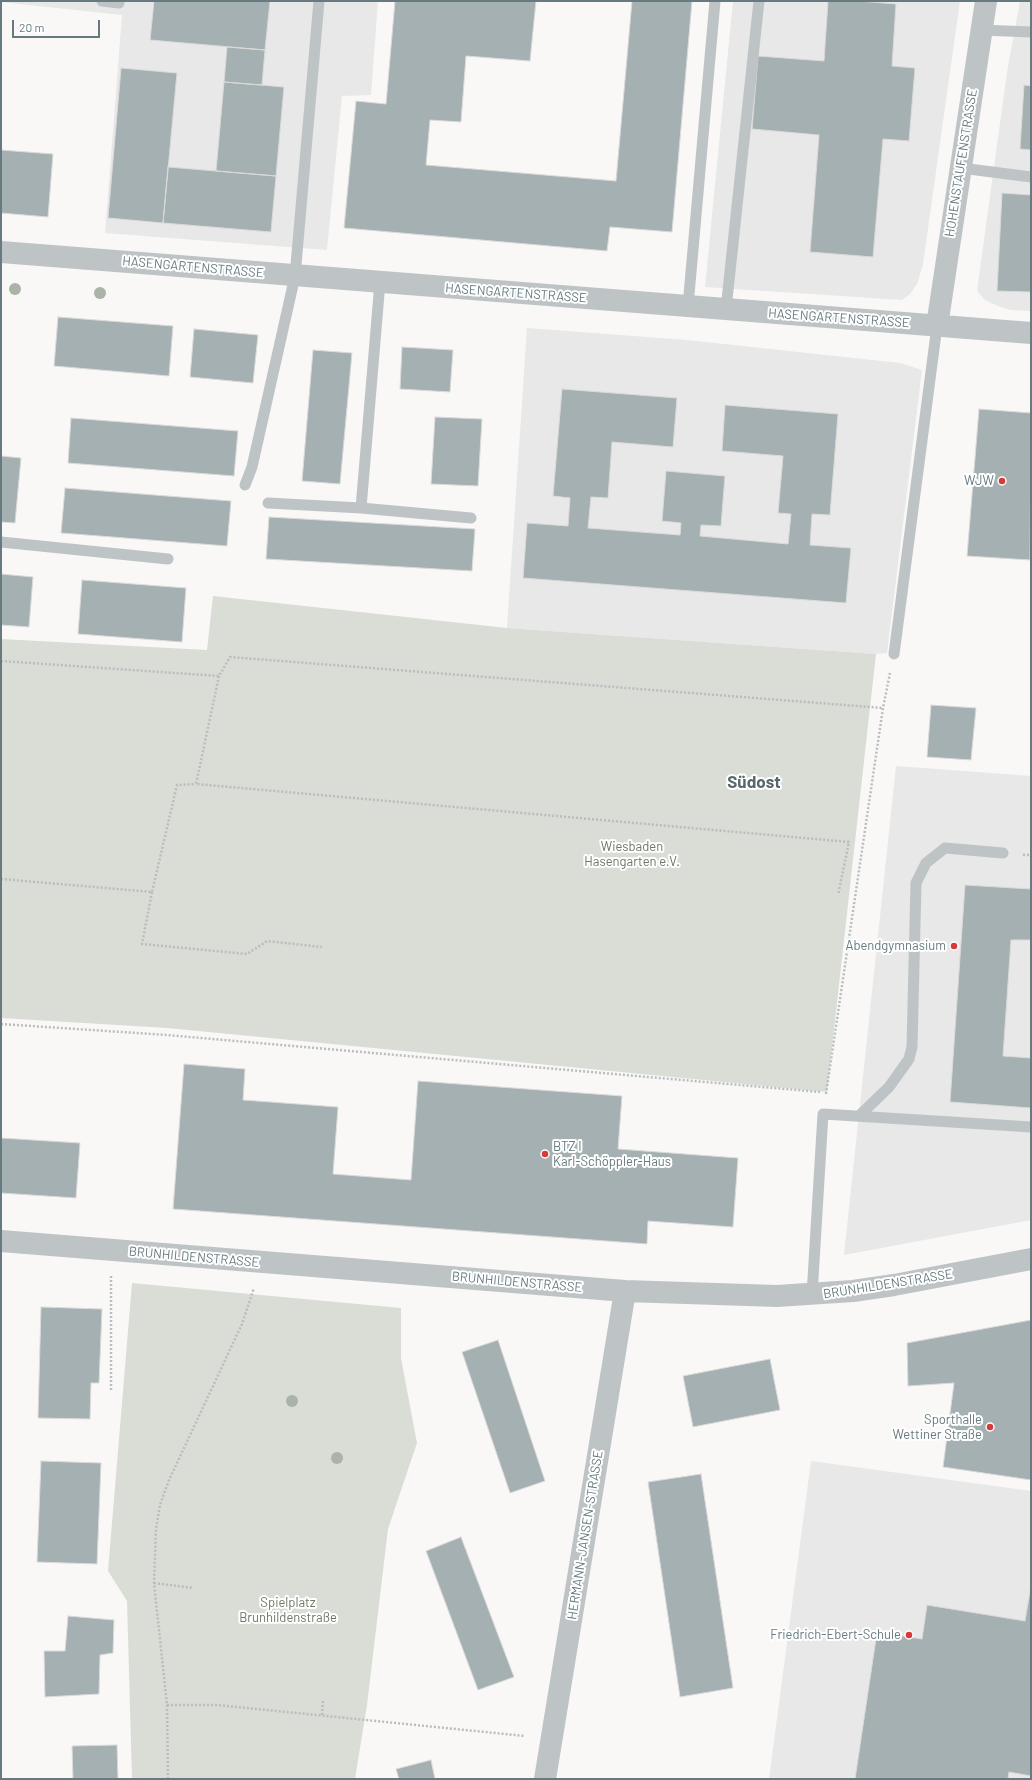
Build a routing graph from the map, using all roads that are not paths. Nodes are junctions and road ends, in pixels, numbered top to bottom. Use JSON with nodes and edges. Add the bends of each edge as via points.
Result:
{"nodes":[{"id":1,"x":102,"y":1,"type":"edge"},
{"id":2,"x":320,"y":1,"type":"edge"},
{"id":3,"x":715,"y":1,"type":"edge"},
{"id":4,"x":759,"y":1,"type":"edge"},
{"id":5,"x":986,"y":1,"type":"edge"},
{"id":6,"x":119,"y":3,"type":"dead end"},
{"id":7,"x":981,"y":30,"type":"junction"},
{"id":8,"x":1031,"y":32,"type":"edge"},
{"id":9,"x":961,"y":168,"type":"junction"},
{"id":10,"x":1031,"y":177,"type":"edge"},
{"id":11,"x":1,"y":252,"type":"edge"},
{"id":12,"x":295,"y":276,"type":"junction"},
{"id":13,"x":380,"y":282,"type":"junction"},
{"id":14,"x":688,"y":306,"type":"junction"},
{"id":15,"x":726,"y":310,"type":"junction"},
{"id":16,"x":937,"y":326,"type":"junction"},
{"id":17,"x":1031,"y":333,"type":"edge"},
{"id":18,"x":245,"y":485,"type":"dead end"},
{"id":19,"x":268,"y":503,"type":"dead end"},
{"id":20,"x":361,"y":508,"type":"junction"},
{"id":21,"x":470,"y":518,"type":"dead end"},
{"id":22,"x":1,"y":542,"type":"edge"},
{"id":23,"x":168,"y":559,"type":"dead end"},
{"id":24,"x":894,"y":654,"type":"road end"},
{"id":25,"x":1003,"y":853,"type":"dead end"},
{"id":26,"x":859,"y":1116,"type":"junction"},
{"id":27,"x":1031,"y":1127,"type":"edge"},
{"id":28,"x":1,"y":1241,"type":"edge"},
{"id":29,"x":1031,"y":1259,"type":"edge"},
{"id":30,"x":625,"y":1291,"type":"junction"},
{"id":31,"x":812,"y":1295,"type":"junction"},
{"id":32,"x":545,"y":1779,"type":"edge"}],
"edges":[{"from":1,"to":6,"type":"lane"},
{"from":2,"to":12,"type":"lane"},
{"from":3,"to":14,"type":"lane"},
{"from":4,"to":15,"type":"lane"},
{"from":5,"to":7,"type":"street","name":"HOHENSTAUFENSTRASSE"},
{"from":7,"to":8,"type":"lane"},
{"from":7,"to":9,"type":"street","name":"HOHENSTAUFENSTRASSE"},
{"from":9,"to":10,"type":"lane"},
{"from":9,"to":16,"type":"street","name":"HOHENSTAUFENSTRASSE"},
{"from":11,"to":12,"type":"street","name":"HASENGARTENSTRASSE"},
{"from":12,"to":13,"type":"street","name":"HASENGARTENSTRASSE"},
{"from":12,"to":18,"type":"lane","via":[[252,467]]},
{"from":13,"to":14,"type":"street","name":"HASENGARTENSTRASSE"},
{"from":13,"to":20,"type":"lane"},
{"from":14,"to":15,"type":"street","name":"HASENGARTENSTRASSE"},
{"from":15,"to":16,"type":"street","name":"HASENGARTENSTRASSE"},
{"from":16,"to":17,"type":"street","name":"HASENGARTENSTRASSE"},
{"from":16,"to":24,"type":"lane"},
{"from":19,"to":20,"type":"lane"},
{"from":20,"to":21,"type":"lane"},
{"from":22,"to":23,"type":"lane"},
{"from":25,"to":26,"type":"lane","via":[[945,848],[926,863],[916,882],[912,1047],[909,1059],[889,1087]]},
{"from":26,"to":27,"type":"lane"},
{"from":26,"to":31,"type":"lane","via":[[823,1114]]},
{"from":28,"to":30,"type":"street","name":"BRUNHILDENSTRASSE"},
{"from":29,"to":31,"type":"street","name":"BRUNHILDENSTRASSE","via":[[894,1285]]},
{"from":30,"to":31,"type":"street","name":"BRUNHILDENSTRASSE"},
{"from":30,"to":32,"type":"street","name":"HERMANN-JANSEN-STRASSE"}]}
